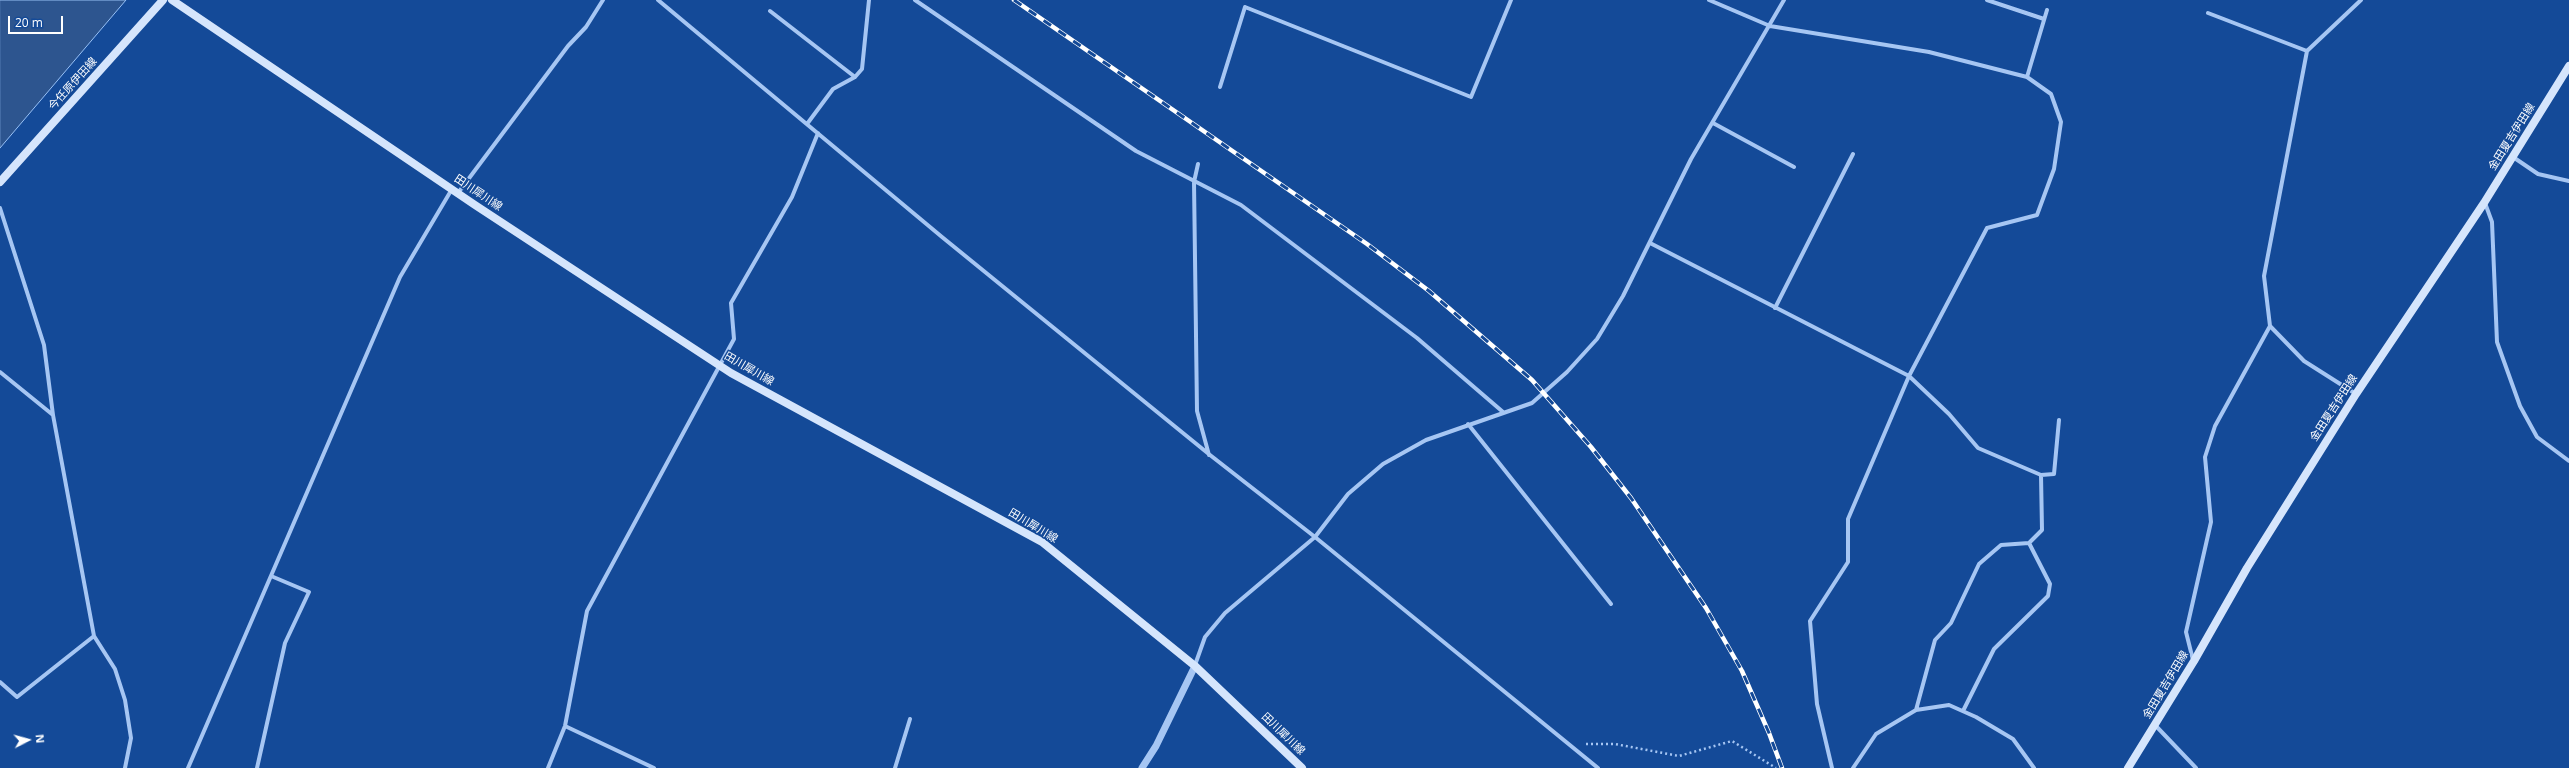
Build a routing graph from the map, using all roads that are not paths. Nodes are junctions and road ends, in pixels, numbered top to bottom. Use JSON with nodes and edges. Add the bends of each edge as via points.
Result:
{"nodes":[{"id":1,"x":163,"y":0,"type":"edge"},
{"id":2,"x":172,"y":0,"type":"edge"},
{"id":3,"x":603,"y":0,"type":"edge"},
{"id":4,"x":658,"y":0,"type":"edge"},
{"id":5,"x":870,"y":0,"type":"edge"},
{"id":6,"x":915,"y":0,"type":"edge"},
{"id":7,"x":1511,"y":0,"type":"edge"},
{"id":8,"x":1709,"y":0,"type":"edge"},
{"id":9,"x":1784,"y":0,"type":"edge"},
{"id":10,"x":1987,"y":0,"type":"edge"},
{"id":11,"x":2360,"y":0,"type":"edge"},
{"id":12,"x":2047,"y":10,"type":"dead end"},
{"id":13,"x":770,"y":12,"type":"dead end"},
{"id":14,"x":2208,"y":14,"type":"dead end"},
{"id":15,"x":2044,"y":19,"type":"junction"},
{"id":16,"x":1770,"y":26,"type":"junction"},
{"id":17,"x":2306,"y":51,"type":"junction"},
{"id":18,"x":2569,"y":66,"type":"edge"},
{"id":19,"x":855,"y":77,"type":"junction"},
{"id":20,"x":2027,"y":77,"type":"junction"},
{"id":21,"x":1220,"y":87,"type":"dead end"},
{"id":22,"x":1713,"y":123,"type":"junction"},
{"id":23,"x":807,"y":124,"type":"junction"},
{"id":24,"x":818,"y":133,"type":"junction"},
{"id":25,"x":1853,"y":154,"type":"dead end"},
{"id":26,"x":2513,"y":157,"type":"junction"},
{"id":27,"x":1198,"y":164,"type":"dead end"},
{"id":28,"x":1794,"y":167,"type":"dead end"},
{"id":29,"x":2569,"y":181,"type":"edge"},
{"id":30,"x":0,"y":182,"type":"edge"},
{"id":31,"x":1194,"y":182,"type":"junction"},
{"id":32,"x":455,"y":191,"type":"junction"},
{"id":33,"x":2484,"y":203,"type":"junction"},
{"id":34,"x":0,"y":208,"type":"edge"},
{"id":35,"x":1650,"y":243,"type":"junction"},
{"id":36,"x":1775,"y":308,"type":"junction"},
{"id":37,"x":2270,"y":326,"type":"junction"},
{"id":38,"x":719,"y":365,"type":"junction"},
{"id":39,"x":0,"y":372,"type":"edge"},
{"id":40,"x":1909,"y":376,"type":"junction"},
{"id":41,"x":2356,"y":394,"type":"junction"},
{"id":42,"x":1503,"y":412,"type":"junction"},
{"id":43,"x":53,"y":415,"type":"junction"},
{"id":44,"x":2059,"y":420,"type":"dead end"},
{"id":45,"x":1468,"y":424,"type":"junction"},
{"id":46,"x":1210,"y":455,"type":"junction"},
{"id":47,"x":2569,"y":461,"type":"edge"},
{"id":48,"x":2041,"y":475,"type":"junction"},
{"id":49,"x":1316,"y":537,"type":"junction"},
{"id":50,"x":2029,"y":543,"type":"junction"},
{"id":51,"x":271,"y":576,"type":"junction"},
{"id":52,"x":1611,"y":604,"type":"dead end"},
{"id":53,"x":94,"y":636,"type":"junction"},
{"id":54,"x":2194,"y":661,"type":"junction"},
{"id":55,"x":1195,"y":666,"type":"junction"},
{"id":56,"x":0,"y":682,"type":"edge"},
{"id":57,"x":1916,"y":710,"type":"junction"},
{"id":58,"x":1963,"y":711,"type":"junction"},
{"id":59,"x":910,"y":719,"type":"dead end"},
{"id":60,"x":2154,"y":724,"type":"junction"},
{"id":61,"x":565,"y":726,"type":"junction"},
{"id":62,"x":125,"y":768,"type":"edge"},
{"id":63,"x":188,"y":768,"type":"edge"},
{"id":64,"x":257,"y":768,"type":"edge"},
{"id":65,"x":548,"y":768,"type":"edge"},
{"id":66,"x":654,"y":768,"type":"edge"},
{"id":67,"x":895,"y":768,"type":"edge"},
{"id":68,"x":1142,"y":768,"type":"edge"},
{"id":69,"x":1302,"y":768,"type":"edge"},
{"id":70,"x":1598,"y":768,"type":"edge"},
{"id":71,"x":1832,"y":768,"type":"edge"},
{"id":72,"x":1853,"y":768,"type":"edge"},
{"id":73,"x":2034,"y":768,"type":"edge"},
{"id":74,"x":2128,"y":768,"type":"edge"},
{"id":75,"x":2196,"y":768,"type":"edge"}],
"edges":[{"from":1,"to":30,"type":"main road","name":"今任原伊田線"},
{"from":2,"to":32,"type":"main road","name":"田川犀川線"},
{"from":3,"to":32,"type":"street","via":[[586,27],[568,46]]},
{"from":4,"to":23,"type":"street"},
{"from":5,"to":19,"type":"street","via":[[862,69]]},
{"from":6,"to":31,"type":"street","via":[[1136,151]]},
{"from":7,"to":21,"type":"street","via":[[1471,97],[1245,7]]},
{"from":8,"to":16,"type":"street"},
{"from":9,"to":16,"type":"street"},
{"from":10,"to":15,"type":"street"},
{"from":11,"to":17,"type":"street"},
{"from":12,"to":15,"type":"street"},
{"from":13,"to":19,"type":"street"},
{"from":14,"to":17,"type":"street"},
{"from":15,"to":20,"type":"street"},
{"from":16,"to":20,"type":"street","via":[[1929,52]]},
{"from":16,"to":22,"type":"street"},
{"from":17,"to":37,"type":"street","via":[[2264,276]]},
{"from":18,"to":26,"type":"main road","name":"金田夏吉伊田線"},
{"from":19,"to":23,"type":"street","via":[[833,89]]},
{"from":20,"to":40,"type":"street","via":[[2051,94],[2061,122],[2054,170],[2037,215],[1987,228]]},
{"from":22,"to":28,"type":"street"},
{"from":22,"to":35,"type":"street","via":[[1691,159]]},
{"from":23,"to":24,"type":"street"},
{"from":24,"to":38,"type":"street","via":[[792,197],[731,303],[734,339]]},
{"from":24,"to":46,"type":"street"},
{"from":25,"to":36,"type":"street"},
{"from":26,"to":29,"type":"street","via":[[2538,174]]},
{"from":26,"to":33,"type":"main road","name":"金田夏吉伊田線"},
{"from":27,"to":31,"type":"street"},
{"from":31,"to":42,"type":"street","via":[[1241,205],[1417,338]]},
{"from":31,"to":46,"type":"street","via":[[1197,411]]},
{"from":32,"to":38,"type":"main road","name":"田川犀川線"},
{"from":32,"to":51,"type":"street","via":[[400,278]]},
{"from":33,"to":41,"type":"main road","name":"金田夏吉伊田線"},
{"from":33,"to":47,"type":"street","via":[[2492,222],[2497,342],[2520,406],[2537,437]]},
{"from":34,"to":43,"type":"street","via":[[44,345]]},
{"from":35,"to":36,"type":"street"},
{"from":35,"to":42,"type":"street","via":[[1597,339],[1567,372],[1532,403]]},
{"from":36,"to":40,"type":"street"},
{"from":37,"to":41,"type":"street","via":[[2304,361]]},
{"from":37,"to":54,"type":"street","via":[[2215,426],[2205,456],[2211,522],[2186,632]]},
{"from":38,"to":55,"type":"main road","name":"田川犀川線","via":[[1042,542]]},
{"from":38,"to":61,"type":"street","via":[[587,611]]},
{"from":39,"to":43,"type":"street"},
{"from":40,"to":48,"type":"street","via":[[1949,414],[1978,448]]},
{"from":40,"to":71,"type":"street","via":[[1848,519],[1848,562],[1810,621],[1817,704]]},
{"from":41,"to":54,"type":"main road","name":"金田夏吉伊田線","via":[[2247,568]]},
{"from":42,"to":45,"type":"street"},
{"from":43,"to":53,"type":"street"},
{"from":44,"to":48,"type":"street","via":[[2054,474]]},
{"from":45,"to":49,"type":"street","via":[[1426,440],[1384,464],[1348,494]]},
{"from":45,"to":52,"type":"street"},
{"from":46,"to":49,"type":"street"},
{"from":48,"to":50,"type":"street","via":[[2042,530]]},
{"from":49,"to":55,"type":"street","via":[[1225,613],[1205,637]]},
{"from":49,"to":70,"type":"street"},
{"from":50,"to":57,"type":"street","via":[[2001,545],[1979,564],[1951,623],[1935,640]]},
{"from":50,"to":58,"type":"street","via":[[2050,584],[2048,596],[1994,649]]},
{"from":51,"to":63,"type":"street"},
{"from":51,"to":64,"type":"street","via":[[309,592],[285,643]]},
{"from":53,"to":56,"type":"street","via":[[17,697]]},
{"from":53,"to":62,"type":"street","via":[[115,669],[125,700],[131,738]]},
{"from":54,"to":60,"type":"main road","name":"金田夏吉伊田線"},
{"from":55,"to":68,"type":"street","via":[[1156,746]]},
{"from":55,"to":69,"type":"main road","name":"田川犀川線"},
{"from":57,"to":58,"type":"street","via":[[1949,705]]},
{"from":57,"to":72,"type":"street","via":[[1876,734]]},
{"from":58,"to":73,"type":"street","via":[[2013,739]]},
{"from":59,"to":67,"type":"street"},
{"from":60,"to":74,"type":"main road","name":"金田夏吉伊田線"},
{"from":60,"to":75,"type":"street"},
{"from":61,"to":65,"type":"street"},
{"from":61,"to":66,"type":"street"}]}
